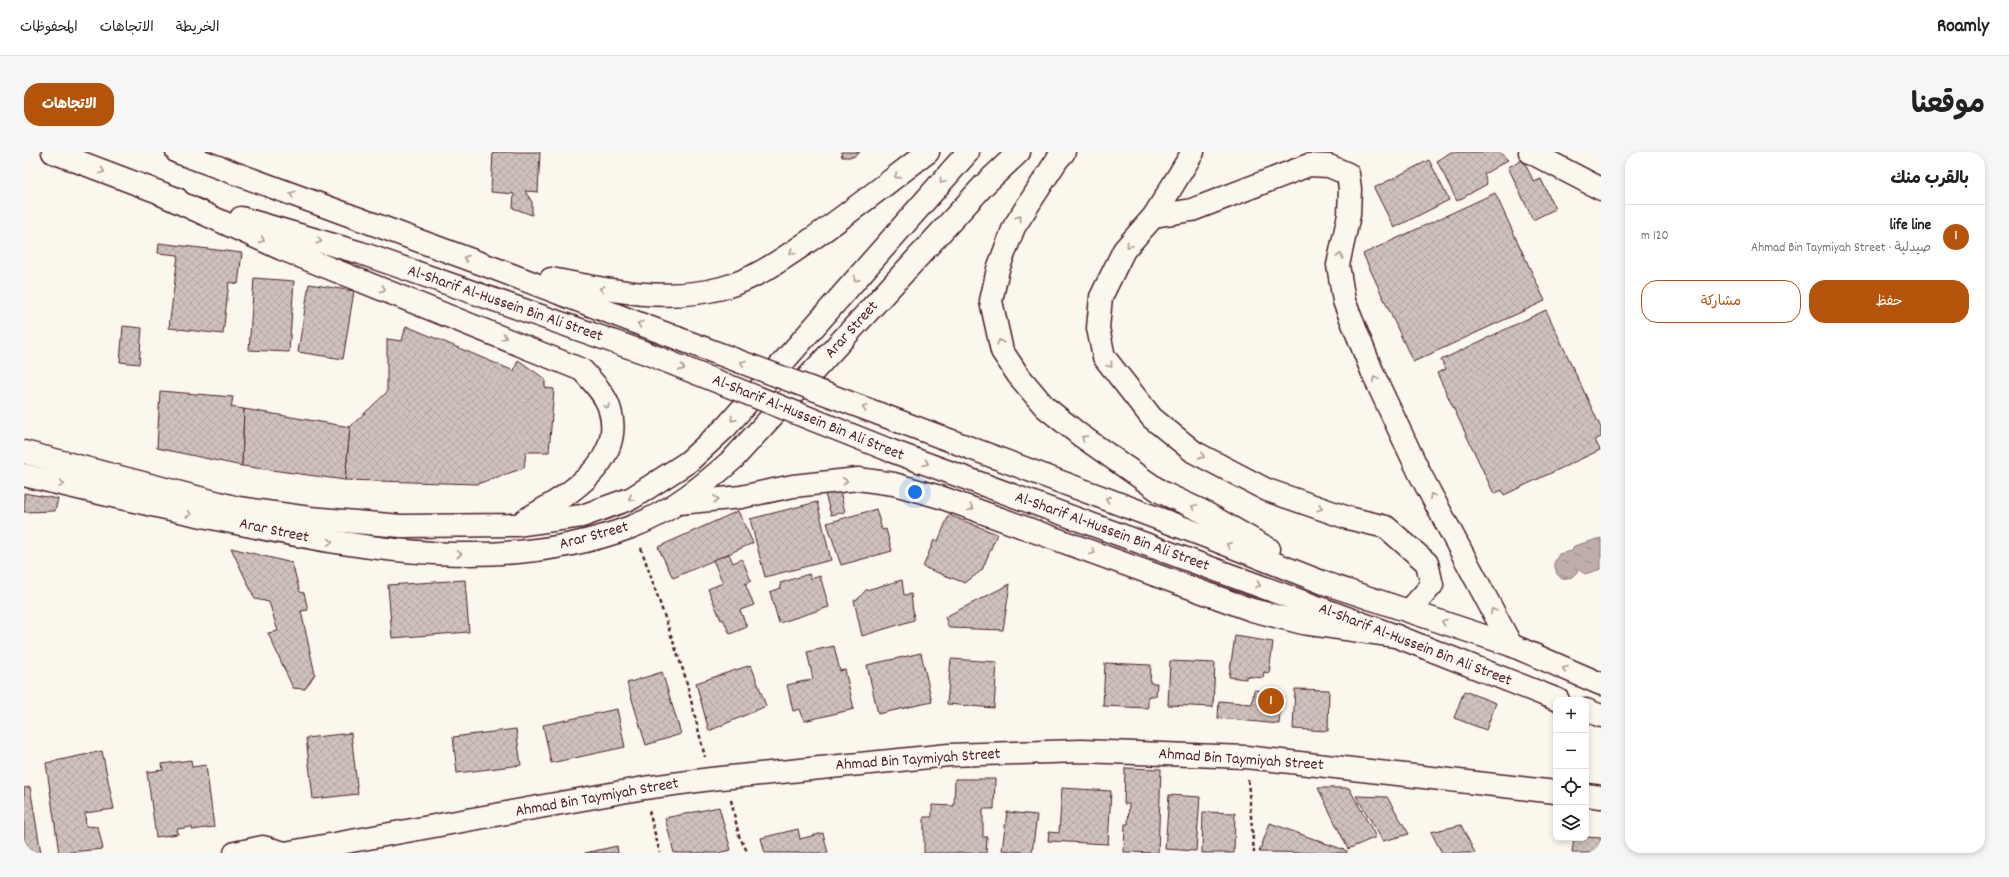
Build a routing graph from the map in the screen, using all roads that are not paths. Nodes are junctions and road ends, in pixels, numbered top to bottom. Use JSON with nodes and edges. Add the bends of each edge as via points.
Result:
{"nodes":[{"id":1,"x":53,"y":152,"type":"edge"},
{"id":2,"x":177,"y":152,"type":"edge"},
{"id":3,"x":928,"y":152,"type":"edge"},
{"id":4,"x":968,"y":152,"type":"edge"},
{"id":5,"x":1019,"y":152,"type":"edge"},
{"id":6,"x":1064,"y":152,"type":"edge"},
{"id":7,"x":1193,"y":152,"type":"edge"},
{"id":8,"x":1530,"y":152,"type":"edge"},
{"id":9,"x":1600,"y":187,"type":"edge"},
{"id":10,"x":163,"y":195,"type":"junction"},
{"id":11,"x":1154,"y":216,"type":"junction"},
{"id":12,"x":496,"y":269,"type":"junction"},
{"id":13,"x":24,"y":452,"type":"edge"},
{"id":14,"x":24,"y":475,"type":"edge"},
{"id":15,"x":678,"y":503,"type":"junction"},
{"id":16,"x":516,"y":525,"type":"junction"},
{"id":17,"x":1324,"y":583,"type":"junction"},
{"id":18,"x":1409,"y":610,"type":"junction"},
{"id":19,"x":1396,"y":636,"type":"junction"},
{"id":20,"x":1511,"y":645,"type":"junction"},
{"id":21,"x":1601,"y":684,"type":"edge"},
{"id":22,"x":1553,"y":698,"type":"edge"},
{"id":23,"x":1589,"y":711,"type":"edge"},
{"id":24,"x":1601,"y":716,"type":"edge"},
{"id":25,"x":1553,"y":792,"type":"edge"},
{"id":26,"x":1589,"y":795,"type":"edge"},
{"id":27,"x":1601,"y":797,"type":"edge"},
{"id":28,"x":235,"y":853,"type":"edge"},
{"id":29,"x":285,"y":853,"type":"edge"}],
"edges":[{"from":1,"to":10,"type":"main road","name":"Al-Sharif Al-Hussein Bin Ali Street","one_way":true},
{"from":12,"to":2,"type":"main road","name":"Al-Sharif Al-Hussein Bin Ali Street","one_way":true},
{"from":3,"to":12,"type":"main road","one_way":true,"via":[[773,266],[744,281],[721,288],[688,293],[629,294]]},
{"from":4,"to":16,"type":"main road","name":"Arar Street","one_way":true,"via":[[726,427],[688,462],[632,498],[582,516]]},
{"from":5,"to":15,"type":"main road","name":"Arar Street","via":[[975,194],[733,459]]},
{"from":17,"to":6,"type":"main road","one_way":true,"via":[[1202,511],[1161,492],[1080,435],[1045,407],[1002,351],[991,301],[998,269],[1014,227]]},
{"from":7,"to":11,"type":"main road"},
{"from":8,"to":9,"type":"main road"},
{"from":10,"to":16,"type":"main road","one_way":true,"via":[[282,249],[582,370],[597,386],[608,406],[613,424],[609,448],[597,468],[562,498]]},
{"from":10,"to":19,"type":"main road","name":"Al-Sharif Al-Hussein Bin Ali Street","one_way":true,"bridge":true,"via":[[361,253],[646,353],[889,450]]},
{"from":11,"to":18,"type":"main road","one_way":true,"via":[[1124,250],[1101,297],[1098,328],[1104,357],[1152,418],[1194,452],[1267,490],[1348,518],[1386,527],[1427,563],[1432,585]]},
{"from":20,"to":11,"type":"main road","one_way":true,"via":[[1417,467],[1374,376],[1344,302],[1338,265],[1349,215],[1348,174],[1329,166],[1309,165],[1192,210]]},
{"from":17,"to":12,"type":"main road","name":"Al-Sharif Al-Hussein Bin Ali Street","one_way":true,"bridge":true},
{"from":13,"to":16,"type":"main road","name":"Arar Street","via":[[238,508],[401,526]]},
{"from":14,"to":15,"type":"main road","name":"Arar Street","one_way":true,"via":[[169,510],[330,543],[436,555],[521,553],[596,538],[633,526]]},
{"from":15,"to":19,"type":"main road","one_way":true,"via":[[741,497],[793,486],[858,479],[894,484],[940,497],[1252,610],[1303,623]]},
{"from":17,"to":18,"type":"main road","name":"Al-Sharif Al-Hussein Bin Ali Street"},
{"from":20,"to":18,"type":"main road","name":"Al-Sharif Al-Hussein Bin Ali Street","one_way":true},
{"from":19,"to":22,"type":"main road","name":"Al-Sharif Al-Hussein Bin Ali Street"},
{"from":21,"to":20,"type":"main road","name":"Al-Sharif Al-Hussein Bin Ali Street","one_way":true},
{"from":23,"to":24,"type":"main road"},
{"from":25,"to":29,"type":"main road","name":"Ahmad Bin Taymiyah Street","via":[[1246,757],[1081,751],[949,755],[644,788]]},
{"from":26,"to":27,"type":"main road"},
{"from":28,"to":29,"type":"main road","name":"Ahmad Bin Taymiyah Street","via":[[263,847]]}]}
